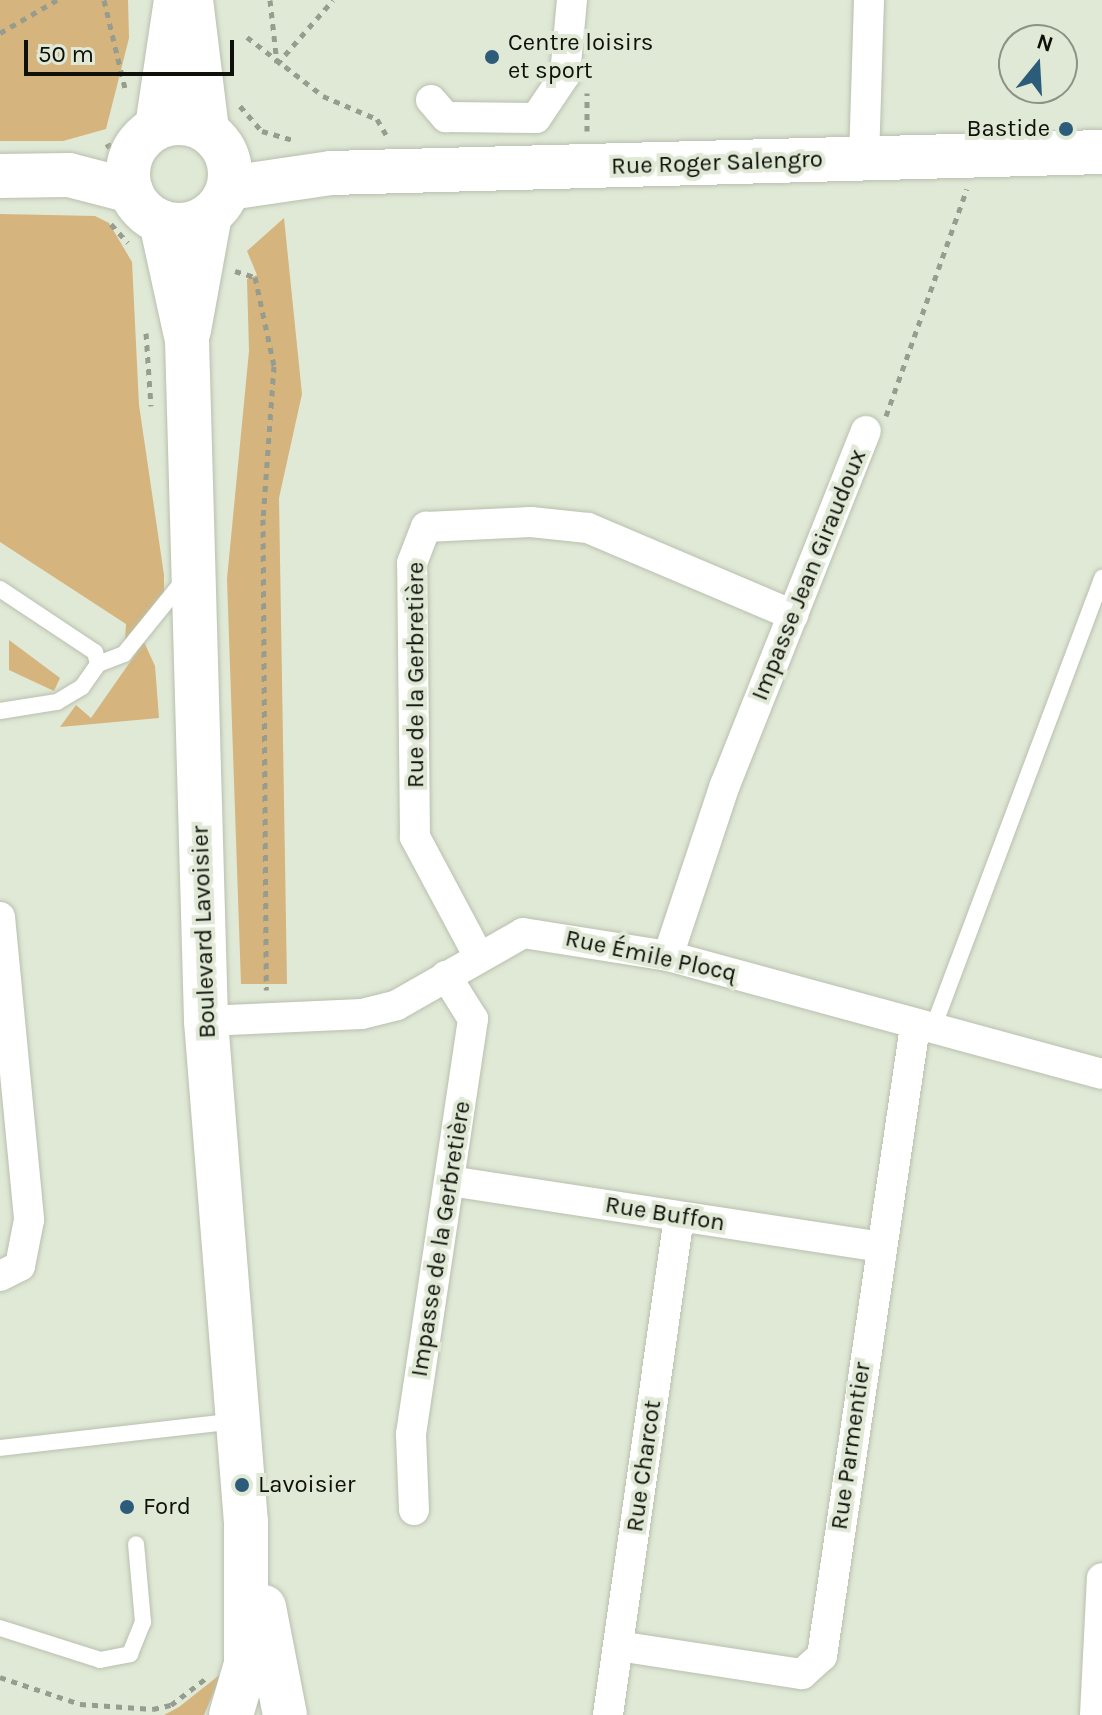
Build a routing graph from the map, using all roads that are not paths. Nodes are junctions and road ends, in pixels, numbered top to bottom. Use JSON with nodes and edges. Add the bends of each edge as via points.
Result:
{"nodes":[{"id":1,"x":176,"y":0,"type":"edge"},
{"id":2,"x":191,"y":0,"type":"edge"},
{"id":3,"x":572,"y":0,"type":"edge"},
{"id":4,"x":869,"y":0,"type":"edge"},
{"id":5,"x":431,"y":100,"type":"dead end"},
{"id":6,"x":1102,"y":152,"type":"edge"},
{"id":7,"x":130,"y":156,"type":"junction"},
{"id":8,"x":864,"y":159,"type":"junction"},
{"id":9,"x":218,"y":172,"type":"junction"},
{"id":10,"x":0,"y":176,"type":"edge"},
{"id":11,"x":161,"y":222,"type":"junction"},
{"id":12,"x":187,"y":340,"type":"junction"},
{"id":13,"x":866,"y":431,"type":"road end"},
{"id":14,"x":192,"y":569,"type":"junction"},
{"id":15,"x":1102,"y":578,"type":"edge"},
{"id":16,"x":0,"y":589,"type":"edge"},
{"id":17,"x":793,"y":615,"type":"junction"},
{"id":18,"x":98,"y":664,"type":"junction"},
{"id":19,"x":0,"y":711,"type":"edge"},
{"id":20,"x":0,"y":917,"type":"edge"},
{"id":21,"x":478,"y":955,"type":"junction"},
{"id":22,"x":668,"y":956,"type":"junction"},
{"id":23,"x":446,"y":976,"type":"junction"},
{"id":24,"x":206,"y":1021,"type":"junction"},
{"id":25,"x":924,"y":1027,"type":"junction"},
{"id":26,"x":1102,"y":1074,"type":"edge"},
{"id":27,"x":450,"y":1181,"type":"junction"},
{"id":28,"x":679,"y":1217,"type":"junction"},
{"id":29,"x":879,"y":1247,"type":"junction"},
{"id":30,"x":0,"y":1276,"type":"edge"},
{"id":31,"x":236,"y":1421,"type":"junction"},
{"id":32,"x":0,"y":1448,"type":"edge"},
{"id":33,"x":414,"y":1510,"type":"dead end"},
{"id":34,"x":246,"y":1522,"type":"junction"},
{"id":35,"x":136,"y":1544,"type":"dead end"},
{"id":36,"x":1102,"y":1578,"type":"edge"},
{"id":37,"x":0,"y":1628,"type":"edge"},
{"id":38,"x":618,"y":1646,"type":"junction"},
{"id":39,"x":231,"y":1715,"type":"edge"},
{"id":40,"x":285,"y":1715,"type":"edge"},
{"id":41,"x":608,"y":1715,"type":"edge"},
{"id":42,"x":1095,"y":1715,"type":"edge"}],
"edges":[{"from":1,"to":7,"type":"main road"},
{"from":2,"to":9,"type":"main road","name":"Boulevard Lavoisier"},
{"from":3,"to":5,"type":"street","via":[[565,75],[536,118],[446,117]]},
{"from":4,"to":8,"type":"street"},
{"from":6,"to":8,"type":"main road","name":"Rue Roger Salengro"},
{"from":7,"to":9,"type":"main road","name":"Rue Roger Salengro","via":[[183,122]]},
{"from":7,"to":10,"type":"main road","via":[[69,175]]},
{"from":7,"to":11,"type":"main road"},
{"from":8,"to":9,"type":"main road","name":"Rue Roger Salengro"},
{"from":9,"to":11,"type":"main road","via":[[195,223]]},
{"from":9,"to":12,"type":"main road","name":"Boulevard Lavoisier"},
{"from":11,"to":12,"type":"main road","name":"Boulevard Lavoisier"},
{"from":12,"to":14,"type":"main road","name":"Boulevard Lavoisier"},
{"from":13,"to":17,"type":"street","name":"Impasse Jean Giraudoux"},
{"from":14,"to":18,"type":"lane","via":[[124,654]]},
{"from":14,"to":24,"type":"main road","name":"Boulevard Lavoisier"},
{"from":15,"to":25,"type":"lane"},
{"from":16,"to":18,"type":"lane","via":[[95,652]]},
{"from":17,"to":21,"type":"street","name":"Rue de la Gerbretière","via":[[588,528],[531,522],[426,527],[412,563],[415,837]]},
{"from":17,"to":22,"type":"street","name":"Impasse Jean Giraudoux"},
{"from":18,"to":19,"type":"lane","via":[[57,702]]},
{"from":20,"to":30,"type":"street","via":[[29,1220],[20,1266]]},
{"from":21,"to":22,"type":"street","name":"Rue Émile Plocq","via":[[523,933]]},
{"from":21,"to":23,"type":"street","name":"Rue Émile Plocq"},
{"from":22,"to":25,"type":"street","name":"Rue Émile Plocq"},
{"from":23,"to":24,"type":"street","name":"Rue Émile Plocq","via":[[397,1005],[362,1014]]},
{"from":23,"to":27,"type":"street","name":"Impasse de la Gerbretière","via":[[473,1019]]},
{"from":24,"to":31,"type":"main road","name":"Boulevard Lavoisier"},
{"from":25,"to":26,"type":"street","name":"Rue Émile Plocq"},
{"from":25,"to":29,"type":"street","name":"Rue Parmentier"},
{"from":27,"to":28,"type":"street","name":"Rue Buffon"},
{"from":27,"to":33,"type":"street","name":"Impasse de la Gerbretière","via":[[411,1434]]},
{"from":28,"to":29,"type":"street","name":"Rue Buffon"},
{"from":28,"to":38,"type":"street","name":"Rue Charcot"},
{"from":29,"to":38,"type":"street","name":"Rue Parmentier","via":[[822,1656],[802,1674]]},
{"from":31,"to":32,"type":"lane"},
{"from":31,"to":34,"type":"main road","name":"Boulevard Lavoisier"},
{"from":34,"to":39,"type":"main road","name":"Boulevard Lavoisier","via":[[246,1664]]},
{"from":34,"to":40,"type":"main road","name":"Boulevard Lavoisier"},
{"from":35,"to":37,"type":"lane","via":[[143,1622],[130,1654],[100,1660]]},
{"from":36,"to":42,"type":"street"},
{"from":38,"to":41,"type":"street","name":"Rue Charcot"}]}
